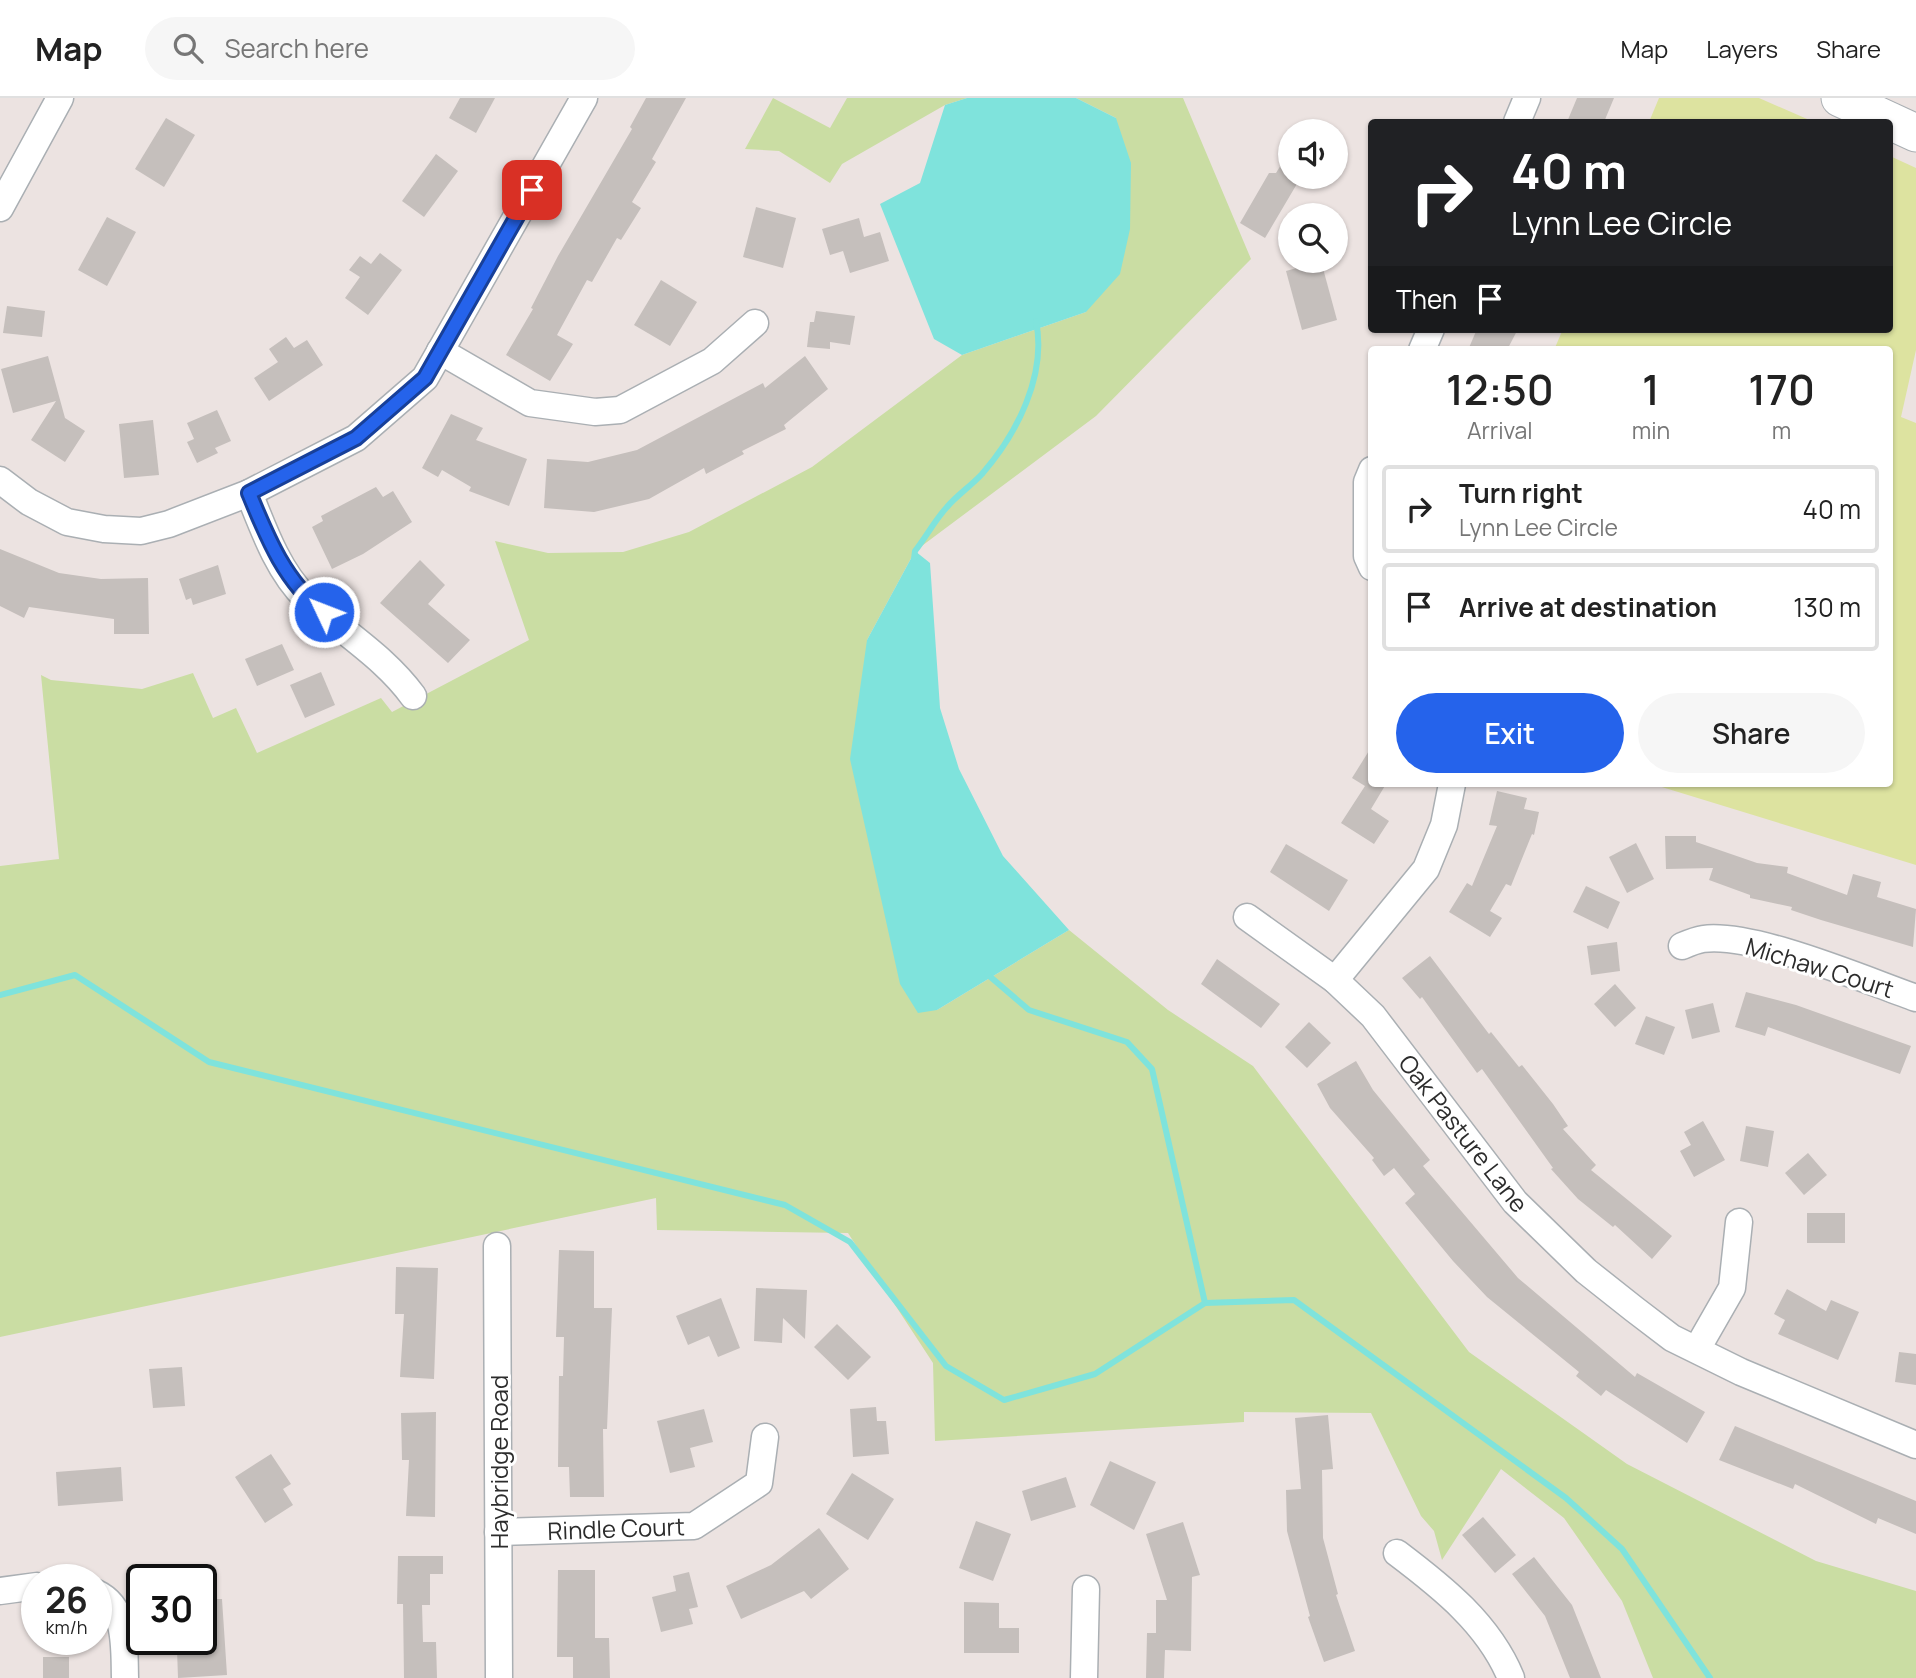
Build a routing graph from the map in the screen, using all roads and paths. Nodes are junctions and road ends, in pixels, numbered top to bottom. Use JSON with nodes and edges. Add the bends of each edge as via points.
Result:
{"nodes":[{"id":1,"x":60,"y":98,"type":"edge"},
{"id":2,"x":584,"y":98,"type":"edge"},
{"id":3,"x":1527,"y":98,"type":"edge"},
{"id":4,"x":1840,"y":98,"type":"edge"},
{"id":5,"x":1518,"y":119,"type":"edge"},
{"id":6,"x":1886,"y":119,"type":"edge"},
{"id":7,"x":1893,"y":122,"type":"edge"},
{"id":8,"x":1916,"y":133,"type":"edge"},
{"id":9,"x":0,"y":208,"type":"edge"},
{"id":10,"x":755,"y":323,"type":"dead end"},
{"id":11,"x":440,"y":351,"type":"junction"},
{"id":12,"x":0,"y":480,"type":"edge"},
{"id":13,"x":1368,"y":480,"type":"edge"},
{"id":14,"x":249,"y":493,"type":"junction"},
{"id":15,"x":1368,"y":558,"type":"edge"},
{"id":16,"x":413,"y":696,"type":"dead end"},
{"id":17,"x":1451,"y":787,"type":"edge"},
{"id":18,"x":1247,"y":917,"type":"dead end"},
{"id":19,"x":1682,"y":946,"type":"dead end"},
{"id":20,"x":1335,"y":980,"type":"junction"},
{"id":21,"x":1916,"y":998,"type":"edge"},
{"id":22,"x":1739,"y":1222,"type":"dead end"},
{"id":23,"x":498,"y":1246,"type":"dead end"},
{"id":24,"x":1696,"y":1349,"type":"junction"},
{"id":25,"x":765,"y":1437,"type":"dead end"},
{"id":26,"x":1916,"y":1445,"type":"edge"},
{"id":27,"x":498,"y":1532,"type":"junction"},
{"id":28,"x":1397,"y":1553,"type":"dead end"},
{"id":29,"x":21,"y":1588,"type":"edge"},
{"id":30,"x":1086,"y":1589,"type":"dead end"},
{"id":31,"x":0,"y":1591,"type":"edge"},
{"id":32,"x":112,"y":1608,"type":"edge"},
{"id":33,"x":125,"y":1678,"type":"edge"},
{"id":34,"x":499,"y":1678,"type":"edge"},
{"id":35,"x":1084,"y":1678,"type":"edge"},
{"id":36,"x":1511,"y":1678,"type":"edge"}],
"edges":[{"from":1,"to":9,"type":"street"},
{"from":2,"to":11,"type":"street"},
{"from":3,"to":5,"type":"street"},
{"from":4,"to":6,"type":"main road"},
{"from":7,"to":8,"type":"main road"},
{"from":10,"to":11,"type":"street","via":[[712,361],[620,410],[595,412],[530,403]]},
{"from":11,"to":14,"type":"street","via":[[425,378],[356,438]]},
{"from":12,"to":14,"type":"street","via":[[67,522],[141,531]]},
{"from":13,"to":15,"type":"street"},
{"from":14,"to":16,"type":"street","via":[[272,547],[304,596],[394,670]]},
{"from":17,"to":20,"type":"street","via":[[1444,825],[1426,869]]},
{"from":18,"to":20,"type":"street","name":"Oak Pasture Lane"},
{"from":19,"to":21,"type":"street","name":"Michaw Court","via":[[1701,939],[1727,939],[1793,955]]},
{"from":20,"to":24,"type":"street","name":"Oak Pasture Lane","via":[[1373,1016],[1515,1202],[1586,1271],[1672,1338]]},
{"from":22,"to":24,"type":"street","via":[[1731,1288]]},
{"from":23,"to":27,"type":"street","name":"Haybridge Road"},
{"from":24,"to":26,"type":"street","name":"Oak Pasture Lane"},
{"from":25,"to":27,"type":"street","name":"Rindle Court","via":[[759,1483],[694,1526]]},
{"from":27,"to":34,"type":"street","name":"Haybridge Road"},
{"from":28,"to":36,"type":"street","via":[[1468,1613]]},
{"from":29,"to":31,"type":"street"},
{"from":30,"to":35,"type":"street"},
{"from":32,"to":33,"type":"street","via":[[120,1621]]}]}
